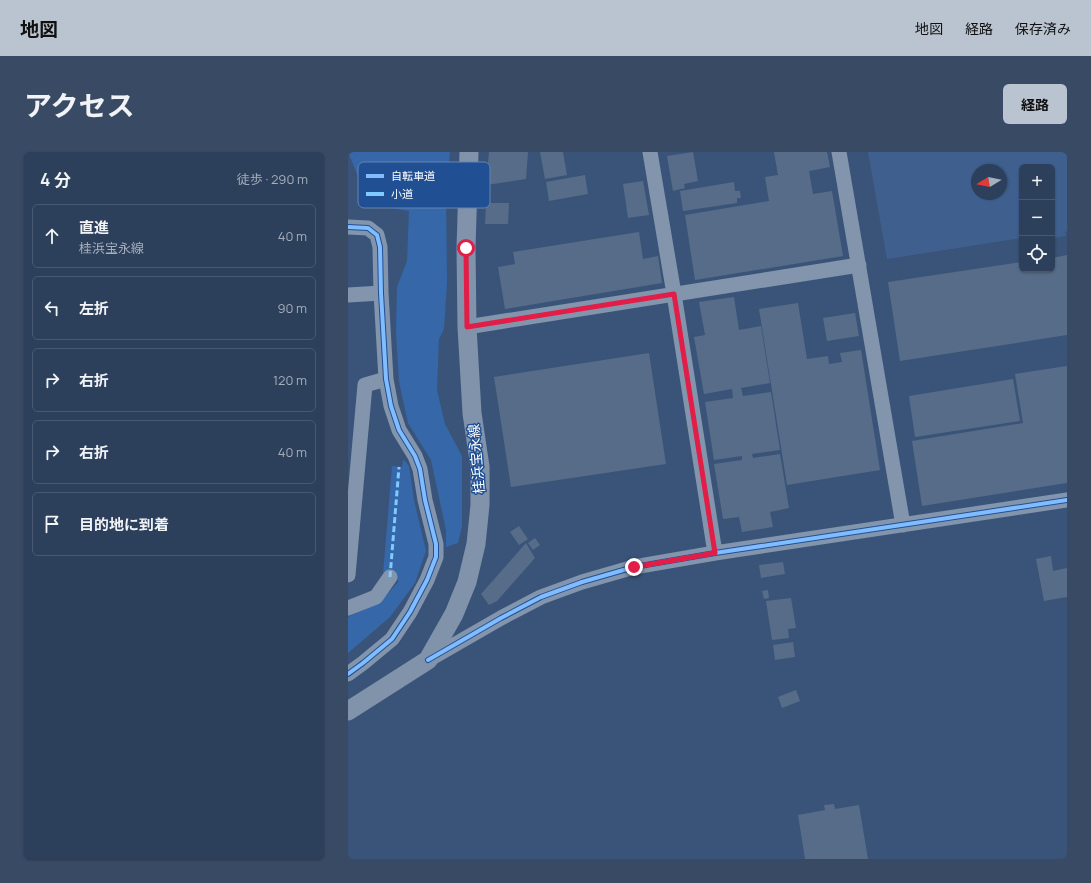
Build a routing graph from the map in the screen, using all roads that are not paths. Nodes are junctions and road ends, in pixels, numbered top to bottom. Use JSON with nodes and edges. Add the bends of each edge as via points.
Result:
{"nodes":[{"id":1,"x":469,"y":152,"type":"edge"},
{"id":2,"x":650,"y":152,"type":"edge"},
{"id":3,"x":839,"y":152,"type":"edge"},
{"id":4,"x":469,"y":162,"type":"edge"},
{"id":5,"x":467,"y":208,"type":"edge"},
{"id":6,"x":348,"y":227,"type":"edge"},
{"id":7,"x":859,"y":265,"type":"junction"},
{"id":8,"x":381,"y":293,"type":"junction"},
{"id":9,"x":674,"y":294,"type":"junction"},
{"id":10,"x":348,"y":295,"type":"edge"},
{"id":11,"x":467,"y":327,"type":"junction"},
{"id":12,"x":386,"y":379,"type":"junction"},
{"id":13,"x":1067,"y":500,"type":"edge"},
{"id":14,"x":903,"y":525,"type":"junction"},
{"id":15,"x":715,"y":553,"type":"junction"},
{"id":16,"x":348,"y":575,"type":"edge"},
{"id":17,"x":390,"y":577,"type":"dead end"},
{"id":18,"x":348,"y":608,"type":"edge"},
{"id":19,"x":428,"y":660,"type":"junction"},
{"id":20,"x":348,"y":674,"type":"edge"},
{"id":21,"x":348,"y":711,"type":"edge"}],
"edges":[{"from":1,"to":4,"type":"main road","name":"桂浜宝永線"},
{"from":2,"to":9,"type":"street"},
{"from":3,"to":7,"type":"street"},
{"from":5,"to":11,"type":"main road","name":"桂浜宝永線"},
{"from":6,"to":8,"type":"street","via":[[368,228],[377,235],[380,247]]},
{"from":7,"to":9,"type":"street"},
{"from":7,"to":14,"type":"street"},
{"from":8,"to":10,"type":"street"},
{"from":8,"to":12,"type":"street"},
{"from":9,"to":11,"type":"street"},
{"from":9,"to":15,"type":"street"},
{"from":11,"to":19,"type":"main road","name":"桂浜宝永線","via":[[472,413],[480,467],[476,544],[467,582],[454,614]]},
{"from":12,"to":16,"type":"street","via":[[365,385]]},
{"from":12,"to":20,"type":"street","via":[[399,430],[420,469],[436,544],[436,557],[410,612],[392,639]]},
{"from":13,"to":14,"type":"street"},
{"from":14,"to":15,"type":"street"},
{"from":15,"to":19,"type":"street","via":[[634,567],[582,582],[501,618]]},
{"from":17,"to":18,"type":"street","via":[[376,596]]},
{"from":19,"to":21,"type":"main road","name":"桂浜宝永線"}]}
